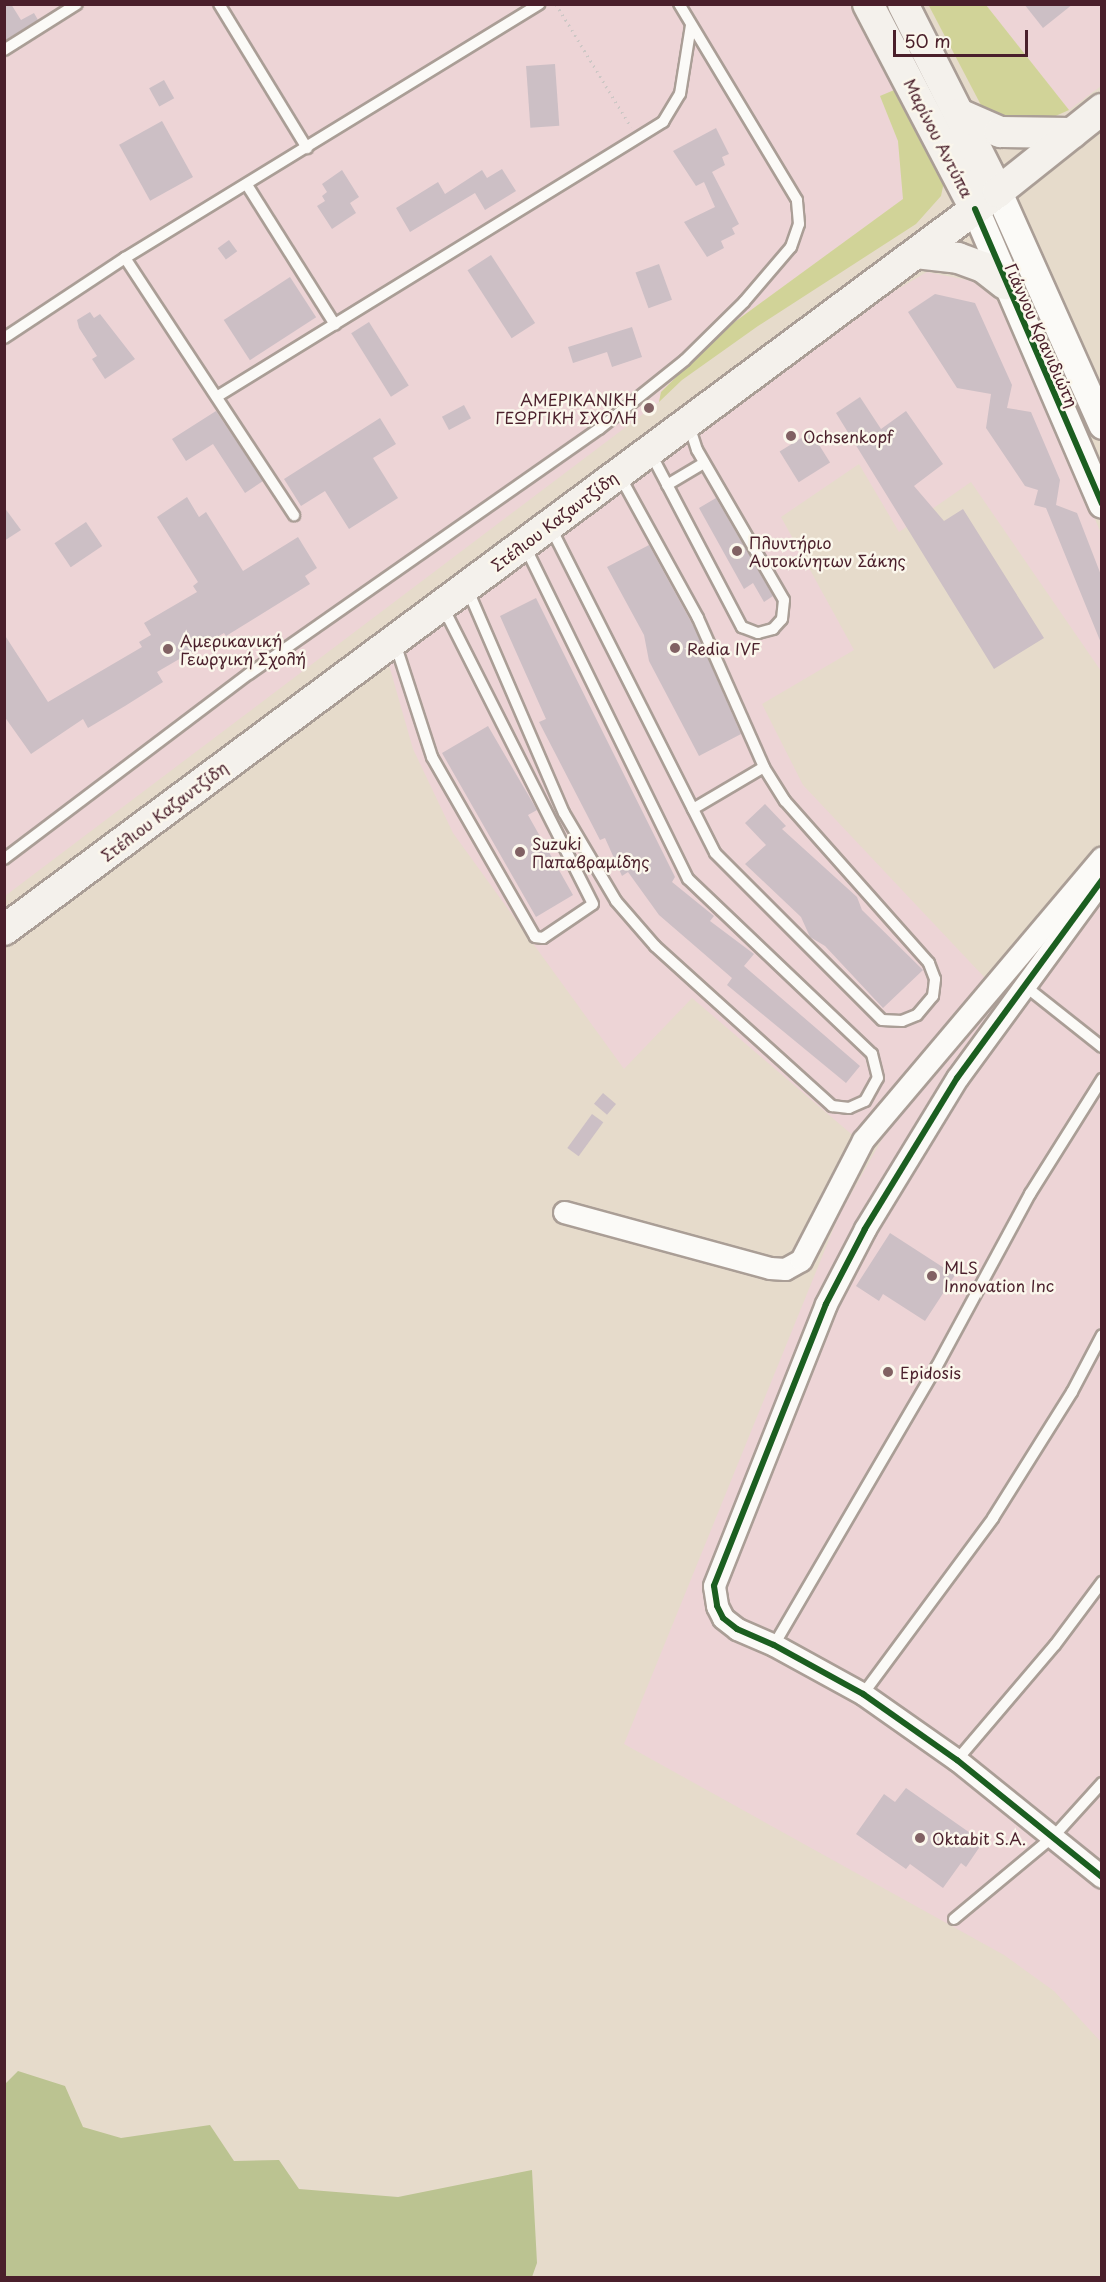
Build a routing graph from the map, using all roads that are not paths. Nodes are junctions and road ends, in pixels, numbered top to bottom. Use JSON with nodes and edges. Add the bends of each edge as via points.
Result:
{"nodes":[{"id":1,"x":77,"y":4,"type":"edge"},
{"id":2,"x":219,"y":4,"type":"edge"},
{"id":3,"x":539,"y":4,"type":"edge"},
{"id":4,"x":679,"y":4,"type":"edge"},
{"id":5,"x":868,"y":4,"type":"edge"},
{"id":6,"x":903,"y":4,"type":"edge"},
{"id":7,"x":692,"y":25,"type":"junction"},
{"id":8,"x":4,"y":50,"type":"edge"},
{"id":9,"x":1101,"y":110,"type":"edge"},
{"id":10,"x":959,"y":114,"type":"junction"},
{"id":11,"x":1072,"y":133,"type":"junction"},
{"id":12,"x":307,"y":148,"type":"junction"},
{"id":13,"x":247,"y":185,"type":"junction"},
{"id":14,"x":986,"y":201,"type":"junction"},
{"id":15,"x":916,"y":253,"type":"junction"},
{"id":16,"x":125,"y":258,"type":"junction"},
{"id":17,"x":1005,"y":285,"type":"junction"},
{"id":18,"x":335,"y":325,"type":"junction"},
{"id":19,"x":4,"y":338,"type":"edge"},
{"id":20,"x":218,"y":396,"type":"junction"},
{"id":21,"x":687,"y":423,"type":"junction"},
{"id":22,"x":1101,"y":425,"type":"edge"},
{"id":23,"x":650,"y":450,"type":"junction"},
{"id":24,"x":704,"y":463,"type":"junction"},
{"id":25,"x":618,"y":473,"type":"junction"},
{"id":26,"x":667,"y":484,"type":"junction"},
{"id":27,"x":1101,"y":504,"type":"edge"},
{"id":28,"x":294,"y":515,"type":"dead end"},
{"id":29,"x":549,"y":524,"type":"junction"},
{"id":30,"x":524,"y":543,"type":"junction"},
{"id":31,"x":466,"y":586,"type":"junction"},
{"id":32,"x":442,"y":604,"type":"junction"},
{"id":33,"x":393,"y":640,"type":"junction"},
{"id":34,"x":764,"y":766,"type":"junction"},
{"id":35,"x":693,"y":809,"type":"junction"},
{"id":36,"x":1101,"y":856,"type":"edge"},
{"id":37,"x":4,"y":859,"type":"edge"},
{"id":38,"x":1101,"y":880,"type":"edge"},
{"id":39,"x":4,"y":930,"type":"edge"},
{"id":40,"x":1025,"y":986,"type":"junction"},
{"id":41,"x":1101,"y":1047,"type":"edge"},
{"id":42,"x":1101,"y":1079,"type":"edge"},
{"id":43,"x":564,"y":1212,"type":"dead end"},
{"id":44,"x":1101,"y":1335,"type":"edge"},
{"id":45,"x":1101,"y":1582,"type":"edge"},
{"id":46,"x":774,"y":1645,"type":"junction"},
{"id":47,"x":863,"y":1694,"type":"junction"},
{"id":48,"x":957,"y":1760,"type":"junction"},
{"id":49,"x":1101,"y":1783,"type":"edge"},
{"id":50,"x":1054,"y":1836,"type":"junction"},
{"id":51,"x":1101,"y":1877,"type":"edge"},
{"id":52,"x":954,"y":1919,"type":"dead end"}],
"edges":[{"from":1,"to":8,"type":"lane"},
{"from":2,"to":12,"type":"lane"},
{"from":3,"to":12,"type":"lane"},
{"from":4,"to":7,"type":"lane"},
{"from":5,"to":14,"type":"main road","name":"Μαρίνου Αντύπα"},
{"from":6,"to":10,"type":"main road","name":"Μαρίνου Αντύπα"},
{"from":7,"to":18,"type":"lane","via":[[680,94],[663,122]]},
{"from":7,"to":37,"type":"lane","via":[[797,200],[799,224],[791,247],[744,302],[685,360],[599,429],[249,674]]},
{"from":9,"to":11,"type":"main road","name":"Στέλιου Καζαντζίδη"},
{"from":10,"to":11,"type":"main road","via":[[1000,132]]},
{"from":10,"to":14,"type":"main road","name":"Μαρίνου Αντύπα"},
{"from":11,"to":14,"type":"main road","name":"Στέλιου Καζαντζίδη"},
{"from":12,"to":13,"type":"lane"},
{"from":13,"to":16,"type":"lane"},
{"from":13,"to":18,"type":"lane"},
{"from":14,"to":15,"type":"main road","name":"Στέλιου Καζαντζίδη"},
{"from":14,"to":17,"type":"street","name":"Γιάννου Κρανιδιώτη"},
{"from":14,"to":22,"type":"street","name":"Γιάννου Κρανιδιώτη"},
{"from":15,"to":17,"type":"main road","via":[[958,258],[983,267]]},
{"from":15,"to":21,"type":"main road","name":"Στέλιου Καζαντζίδη"},
{"from":16,"to":19,"type":"lane"},
{"from":16,"to":20,"type":"lane"},
{"from":17,"to":27,"type":"street","name":"Γιάννου Κρανιδιώτη"},
{"from":18,"to":20,"type":"lane"},
{"from":20,"to":28,"type":"lane"},
{"from":21,"to":23,"type":"main road","name":"Στέλιου Καζαντζίδη"},
{"from":21,"to":24,"type":"lane"},
{"from":23,"to":25,"type":"main road","name":"Στέλιου Καζαντζίδη"},
{"from":23,"to":26,"type":"lane"},
{"from":24,"to":26,"type":"lane"},
{"from":24,"to":26,"type":"lane","via":[[784,600],[782,619],[773,629],[758,633],[742,627]]},
{"from":25,"to":29,"type":"main road","name":"Στέλιου Καζαντζίδη"},
{"from":25,"to":34,"type":"lane","via":[[698,618]]},
{"from":29,"to":30,"type":"main road","name":"Στέλιου Καζαντζίδη"},
{"from":29,"to":35,"type":"lane"},
{"from":30,"to":31,"type":"main road","name":"Στέλιου Καζαντζίδη"},
{"from":30,"to":31,"type":"lane","via":[[688,879],[872,1054],[879,1078],[866,1101],[849,1108],[832,1106],[655,946],[616,901],[564,813]]},
{"from":31,"to":32,"type":"main road","name":"Στέλιου Καζαντζίδη"},
{"from":32,"to":33,"type":"main road","name":"Στέλιου Καζαντζίδη"},
{"from":32,"to":33,"type":"lane","via":[[593,904],[543,938],[535,937],[432,757]]},
{"from":33,"to":39,"type":"main road","name":"Στέλιου Καζαντζίδη"},
{"from":34,"to":35,"type":"lane"},
{"from":34,"to":35,"type":"lane","via":[[785,801],[929,963],[935,988],[929,1004],[917,1015],[902,1021],[882,1020],[715,853]]},
{"from":36,"to":43,"type":"street","via":[[863,1140],[801,1260],[785,1269],[770,1268]]},
{"from":38,"to":40,"type":"street"},
{"from":40,"to":41,"type":"lane"},
{"from":40,"to":46,"type":"street","via":[[957,1078],[865,1229],[826,1304],[719,1568],[714,1586],[723,1618],[737,1629]]},
{"from":42,"to":46,"type":"lane","via":[[1030,1194],[937,1366]]},
{"from":44,"to":47,"type":"lane","via":[[1072,1392],[1000,1508]]},
{"from":45,"to":48,"type":"lane","via":[[1055,1645]]},
{"from":46,"to":47,"type":"street"},
{"from":47,"to":48,"type":"street"},
{"from":48,"to":50,"type":"street"},
{"from":49,"to":50,"type":"lane"},
{"from":50,"to":51,"type":"street"},
{"from":50,"to":52,"type":"lane"}]}
